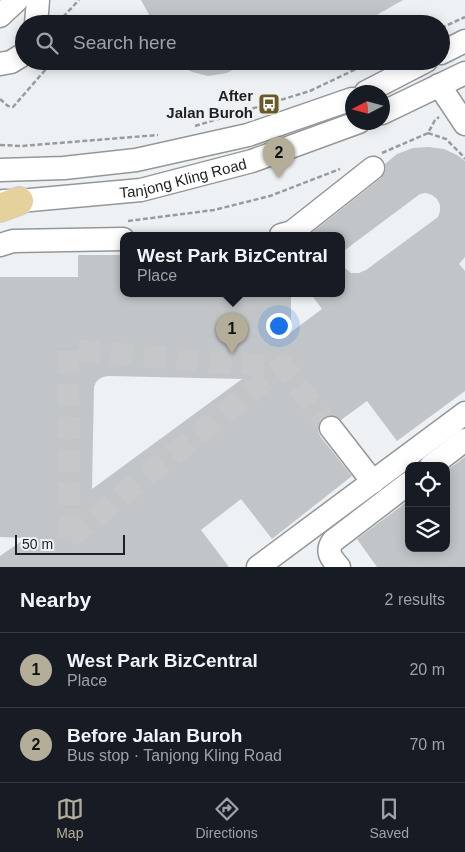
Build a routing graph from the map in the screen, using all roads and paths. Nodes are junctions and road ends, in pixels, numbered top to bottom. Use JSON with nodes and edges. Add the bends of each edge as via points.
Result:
{"nodes":[{"id":1,"x":17,"y":0,"type":"edge"},
{"id":2,"x":38,"y":0,"type":"edge"},
{"id":3,"x":78,"y":0,"type":"edge"},
{"id":4,"x":37,"y":15,"type":"edge"},
{"id":5,"x":65,"y":15,"type":"edge"},
{"id":6,"x":0,"y":16,"type":"edge"},
{"id":7,"x":465,"y":17,"type":"edge"},
{"id":8,"x":450,"y":24,"type":"edge"},
{"id":9,"x":465,"y":41,"type":"edge"},
{"id":10,"x":450,"y":49,"type":"edge"},
{"id":11,"x":15,"y":60,"type":"edge"},
{"id":12,"x":0,"y":64,"type":"edge"},
{"id":13,"x":45,"y":70,"type":"edge"},
{"id":14,"x":354,"y":70,"type":"edge"},
{"id":15,"x":409,"y":70,"type":"edge"},
{"id":16,"x":465,"y":73,"type":"edge"},
{"id":17,"x":380,"y":85,"type":"edge"},
{"id":18,"x":439,"y":85,"type":"junction"},
{"id":19,"x":0,"y":99,"type":"edge"},
{"id":20,"x":345,"y":100,"type":"edge"},
{"id":21,"x":452,"y":105,"type":"junction"},
{"id":22,"x":390,"y":109,"type":"edge"},
{"id":23,"x":465,"y":124,"type":"edge"},
{"id":24,"x":345,"y":127,"type":"edge"},
{"id":25,"x":189,"y":128,"type":"dead end"},
{"id":26,"x":428,"y":133,"type":"junction"},
{"id":27,"x":161,"y":135,"type":"dead end"},
{"id":28,"x":0,"y":145,"type":"edge"},
{"id":29,"x":465,"y":159,"type":"edge"},
{"id":30,"x":374,"y":162,"type":"joint"},
{"id":31,"x":340,"y":169,"type":"dead end"},
{"id":32,"x":0,"y":170,"type":"edge"},
{"id":33,"x":6,"y":203,"type":"edge"},
{"id":34,"x":121,"y":230,"type":"edge"},
{"id":35,"x":292,"y":232,"type":"edge"},
{"id":36,"x":0,"y":246,"type":"edge"},
{"id":37,"x":465,"y":413,"type":"edge"},
{"id":38,"x":331,"y":428,"type":"tunnel mouth"},
{"id":39,"x":465,"y":440,"type":"edge"},
{"id":40,"x":436,"y":462,"type":"edge"},
{"id":41,"x":373,"y":482,"type":"junction"},
{"id":42,"x":405,"y":486,"type":"edge"},
{"id":43,"x":258,"y":567,"type":"edge"},
{"id":44,"x":339,"y":567,"type":"edge"}],
"edges":[{"from":1,"to":6,"type":"street"},
{"from":2,"to":4,"type":"street"},
{"from":3,"to":5,"type":"path"},
{"from":7,"to":8,"type":"path"},
{"from":9,"to":10,"type":"street"},
{"from":11,"to":12,"type":"street"},
{"from":13,"to":19,"type":"path","via":[[13,107]]},
{"from":14,"to":25,"type":"path","via":[[310,91]]},
{"from":15,"to":17,"type":"street"},
{"from":16,"to":18,"type":"street"},
{"from":18,"to":21,"type":"street"},
{"from":18,"to":22,"type":"street"},
{"from":20,"to":32,"type":"street","name":"Tanjong Kling Road","via":[[248,135],[136,160],[64,168]]},
{"from":21,"to":23,"type":"street"},
{"from":21,"to":26,"type":"path","via":[[435,120]]},
{"from":24,"to":33,"type":"street","name":"Tanjong Kling Road","via":[[252,161],[141,190]]},
{"from":26,"to":29,"type":"path","via":[[446,139]]},
{"from":26,"to":30,"type":"path"},
{"from":27,"to":28,"type":"path"},
{"from":30,"to":35,"type":"street"},
{"from":31,"to":34,"type":"path","via":[[270,196]]},
{"from":34,"to":36,"type":"street","via":[[13,241]]},
{"from":37,"to":41,"type":"street"},
{"from":38,"to":41,"type":"street"},
{"from":39,"to":40,"type":"street"},
{"from":41,"to":43,"type":"street"},
{"from":42,"to":44,"type":"street","via":[[330,544],[329,554]]}]}
